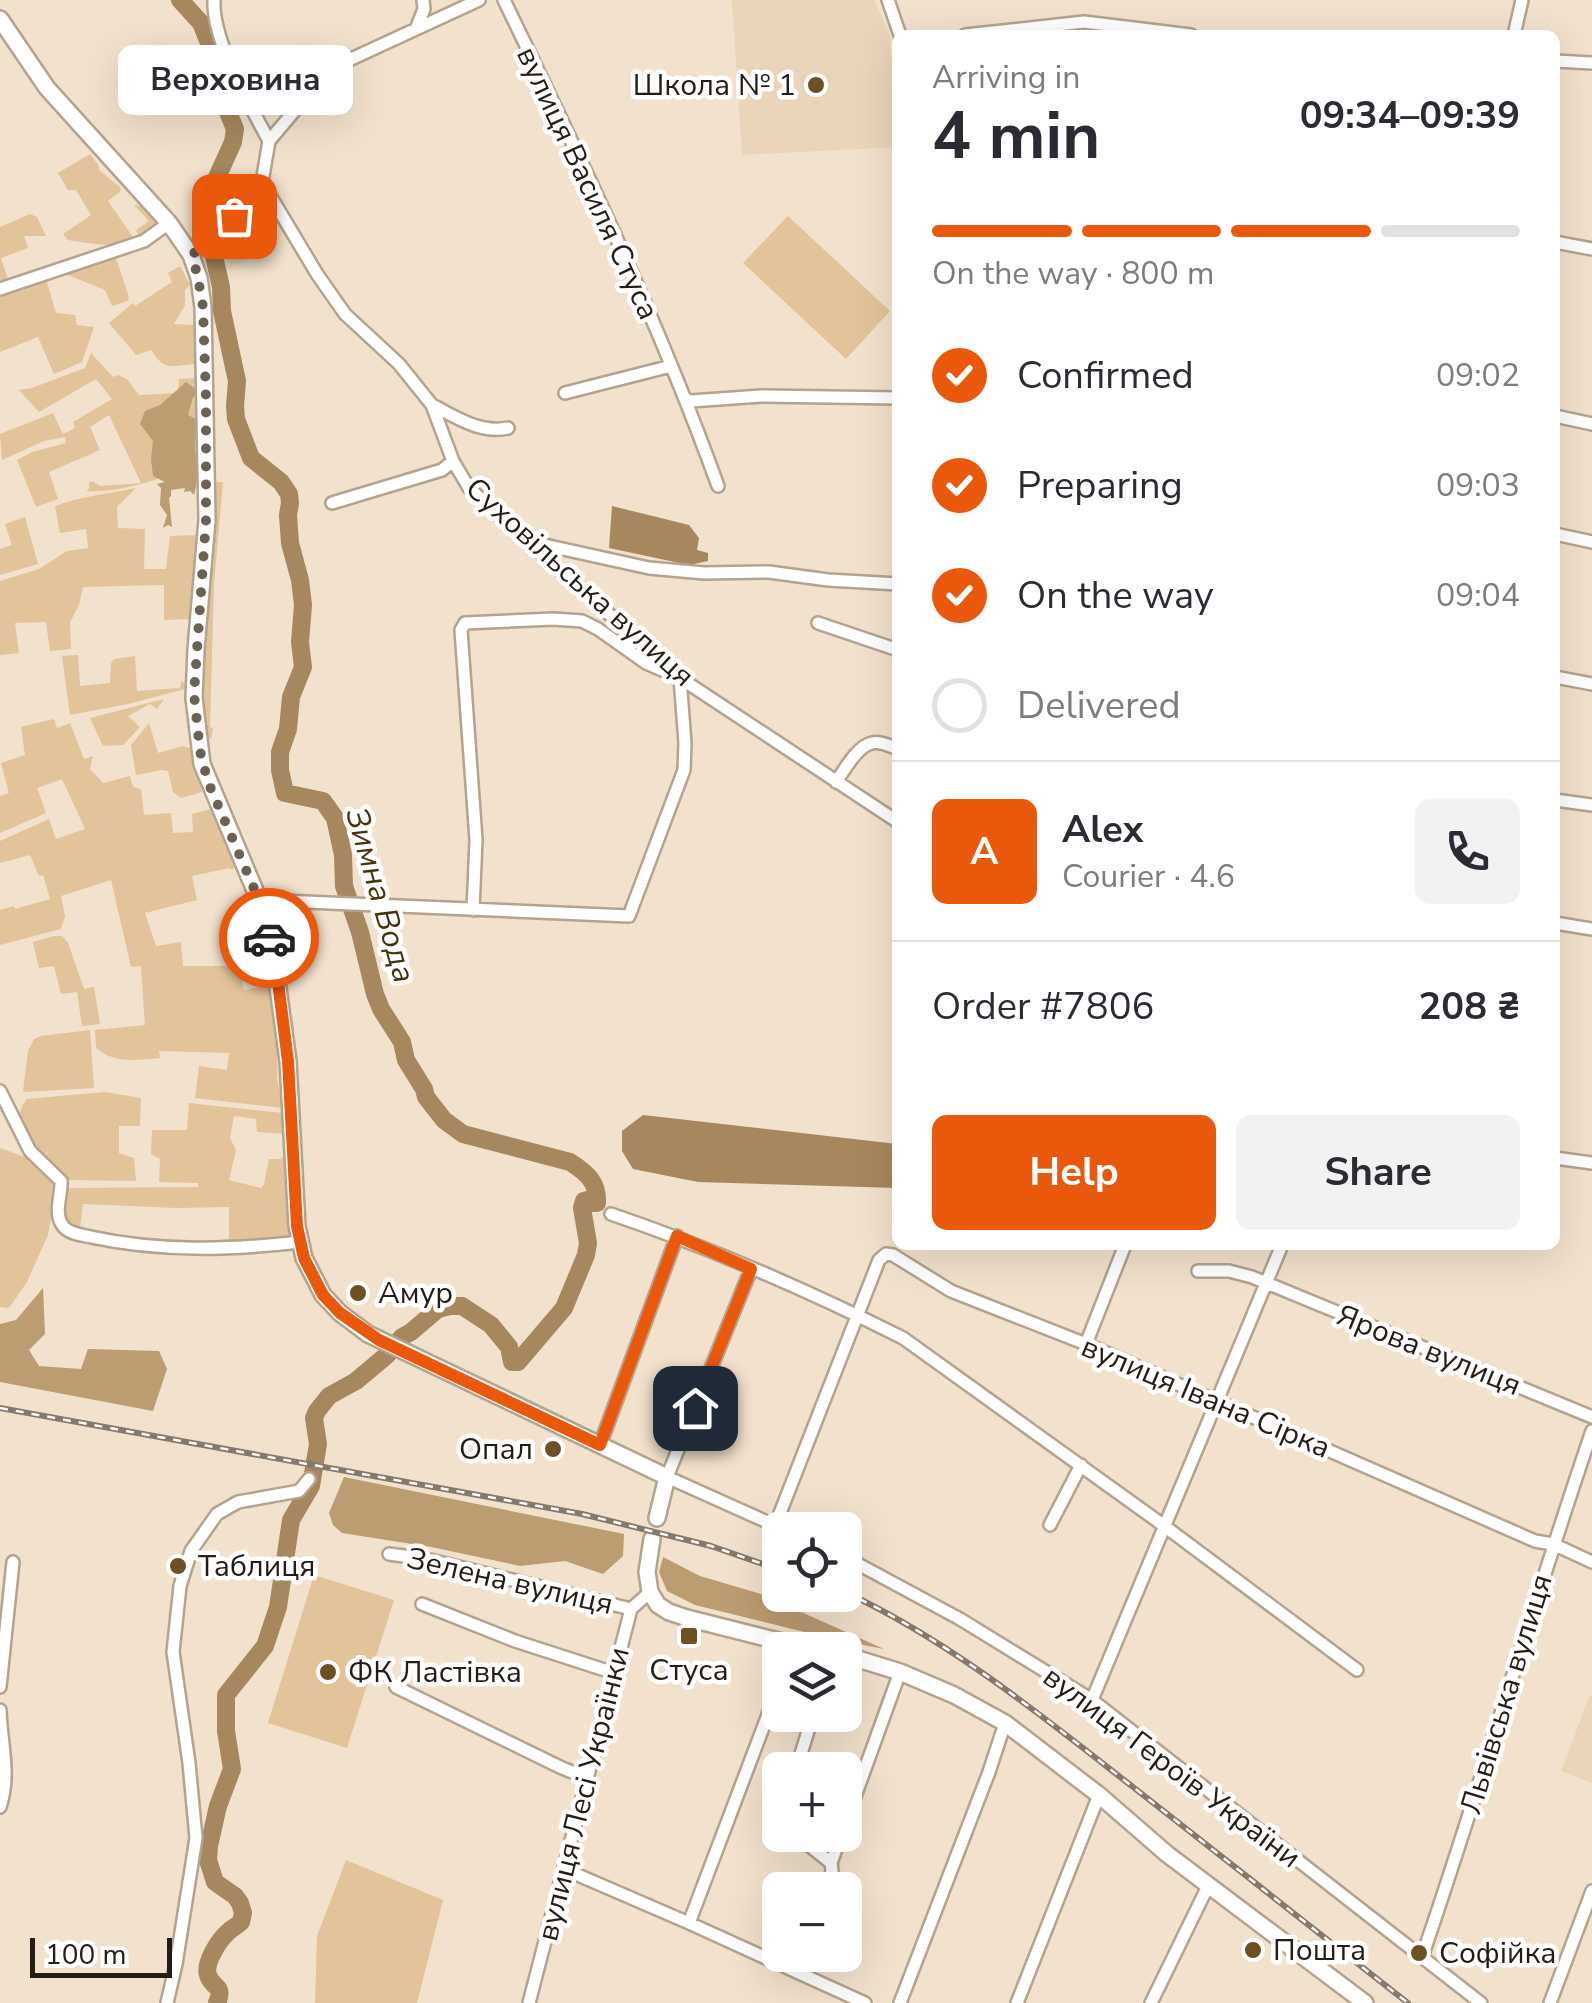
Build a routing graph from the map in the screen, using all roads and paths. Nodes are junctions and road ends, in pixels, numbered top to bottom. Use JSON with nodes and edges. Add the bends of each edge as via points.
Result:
{"nodes":[{"id":1,"x":214,"y":0,"type":"edge"},
{"id":2,"x":423,"y":0,"type":"edge"},
{"id":3,"x":480,"y":0,"type":"edge"},
{"id":4,"x":504,"y":0,"type":"edge"},
{"id":5,"x":888,"y":0,"type":"edge"},
{"id":6,"x":1522,"y":0,"type":"edge"},
{"id":7,"x":0,"y":19,"type":"edge"},
{"id":8,"x":416,"y":29,"type":"junction"},
{"id":9,"x":898,"y":30,"type":"edge"},
{"id":10,"x":1011,"y":30,"type":"edge"},
{"id":11,"x":1150,"y":30,"type":"edge"},
{"id":12,"x":1515,"y":30,"type":"edge"},
{"id":13,"x":1560,"y":60,"type":"edge"},
{"id":14,"x":1592,"y":63,"type":"edge"},
{"id":15,"x":268,"y":141,"type":"junction"},
{"id":16,"x":262,"y":182,"type":"junction"},
{"id":17,"x":169,"y":223,"type":"junction"},
{"id":18,"x":1560,"y":243,"type":"edge"},
{"id":19,"x":1592,"y":249,"type":"edge"},
{"id":20,"x":197,"y":250,"type":"junction"},
{"id":21,"x":0,"y":288,"type":"edge"},
{"id":22,"x":671,"y":366,"type":"junction"},
{"id":23,"x":565,"y":393,"type":"dead end"},
{"id":24,"x":892,"y":398,"type":"edge"},
{"id":25,"x":686,"y":399,"type":"junction"},
{"id":26,"x":432,"y":405,"type":"junction"},
{"id":27,"x":1560,"y":417,"type":"edge"},
{"id":28,"x":1592,"y":424,"type":"edge"},
{"id":29,"x":508,"y":428,"type":"dead end"},
{"id":30,"x":453,"y":461,"type":"junction"},
{"id":31,"x":718,"y":486,"type":"dead end"},
{"id":32,"x":332,"y":503,"type":"dead end"},
{"id":33,"x":1560,"y":535,"type":"edge"},
{"id":34,"x":528,"y":541,"type":"junction"},
{"id":35,"x":1592,"y":542,"type":"edge"},
{"id":36,"x":892,"y":584,"type":"edge"},
{"id":37,"x":818,"y":623,"type":"dead end"},
{"id":38,"x":892,"y":648,"type":"edge"},
{"id":39,"x":680,"y":678,"type":"junction"},
{"id":40,"x":1560,"y":678,"type":"edge"},
{"id":41,"x":1592,"y":684,"type":"edge"},
{"id":42,"x":892,"y":747,"type":"edge"},
{"id":43,"x":836,"y":782,"type":"junction"},
{"id":44,"x":1560,"y":801,"type":"edge"},
{"id":45,"x":1592,"y":805,"type":"edge"},
{"id":46,"x":892,"y":818,"type":"edge"},
{"id":47,"x":259,"y":900,"type":"junction"},
{"id":48,"x":473,"y":910,"type":"junction"},
{"id":49,"x":1560,"y":924,"type":"edge"},
{"id":50,"x":1592,"y":929,"type":"edge"},
{"id":51,"x":0,"y":1091,"type":"edge"},
{"id":52,"x":1560,"y":1159,"type":"edge"},
{"id":53,"x":1592,"y":1163,"type":"edge"},
{"id":54,"x":611,"y":1214,"type":"dead end"},
{"id":55,"x":677,"y":1236,"type":"junction"},
{"id":56,"x":300,"y":1242,"type":"junction"},
{"id":57,"x":1123,"y":1250,"type":"edge"},
{"id":58,"x":1280,"y":1250,"type":"edge"},
{"id":59,"x":751,"y":1269,"type":"junction"},
{"id":60,"x":1198,"y":1271,"type":"dead end"},
{"id":61,"x":1266,"y":1282,"type":"junction"},
{"id":62,"x":858,"y":1316,"type":"junction"},
{"id":63,"x":1086,"y":1344,"type":"junction"},
{"id":64,"x":1216,"y":1401,"type":"junction"},
{"id":65,"x":1592,"y":1417,"type":"edge"},
{"id":66,"x":1592,"y":1431,"type":"edge"},
{"id":67,"x":600,"y":1445,"type":"junction"},
{"id":68,"x":1080,"y":1466,"type":"junction"},
{"id":69,"x":667,"y":1478,"type":"junction"},
{"id":70,"x":308,"y":1479,"type":"dead end"},
{"id":71,"x":786,"y":1512,"type":"edge"},
{"id":72,"x":657,"y":1518,"type":"dead end"},
{"id":73,"x":762,"y":1520,"type":"edge"},
{"id":74,"x":1050,"y":1525,"type":"dead end"},
{"id":75,"x":1163,"y":1525,"type":"junction"},
{"id":76,"x":652,"y":1538,"type":"dead end"},
{"id":77,"x":1553,"y":1544,"type":"junction"},
{"id":78,"x":389,"y":1554,"type":"dead end"},
{"id":79,"x":13,"y":1562,"type":"dead end"},
{"id":80,"x":1592,"y":1562,"type":"edge"},
{"id":81,"x":862,"y":1566,"type":"edge"},
{"id":82,"x":650,"y":1592,"type":"junction"},
{"id":83,"x":422,"y":1604,"type":"dead end"},
{"id":84,"x":631,"y":1610,"type":"junction"},
{"id":85,"x":762,"y":1638,"type":"edge"},
{"id":86,"x":862,"y":1661,"type":"edge"},
{"id":87,"x":1357,"y":1670,"type":"dead end"},
{"id":88,"x":900,"y":1672,"type":"junction"},
{"id":89,"x":614,"y":1674,"type":"junction"},
{"id":90,"x":0,"y":1687,"type":"edge"},
{"id":91,"x":396,"y":1687,"type":"dead end"},
{"id":92,"x":1092,"y":1700,"type":"junction"},
{"id":93,"x":0,"y":1710,"type":"edge"},
{"id":94,"x":1005,"y":1723,"type":"junction"},
{"id":95,"x":762,"y":1731,"type":"edge"},
{"id":96,"x":2,"y":1740,"type":"edge"},
{"id":97,"x":862,"y":1777,"type":"edge"},
{"id":98,"x":587,"y":1778,"type":"junction"},
{"id":99,"x":1100,"y":1795,"type":"junction"},
{"id":100,"x":0,"y":1807,"type":"edge"},
{"id":101,"x":817,"y":1852,"type":"edge"},
{"id":102,"x":835,"y":1852,"type":"edge"},
{"id":103,"x":831,"y":1863,"type":"junction"},
{"id":104,"x":564,"y":1869,"type":"junction"},
{"id":105,"x":832,"y":1872,"type":"edge"},
{"id":106,"x":1208,"y":1886,"type":"junction"},
{"id":107,"x":1592,"y":1891,"type":"edge"},
{"id":108,"x":690,"y":1922,"type":"junction"},
{"id":109,"x":762,"y":1956,"type":"edge"},
{"id":110,"x":1422,"y":1958,"type":"junction"},
{"id":111,"x":796,"y":1972,"type":"edge"},
{"id":112,"x":167,"y":2003,"type":"edge"},
{"id":113,"x":529,"y":2003,"type":"edge"},
{"id":114,"x":865,"y":2003,"type":"edge"},
{"id":115,"x":900,"y":2003,"type":"edge"},
{"id":116,"x":1017,"y":2003,"type":"edge"},
{"id":117,"x":1151,"y":2003,"type":"edge"},
{"id":118,"x":1364,"y":2003,"type":"edge"},
{"id":119,"x":1481,"y":2003,"type":"edge"},
{"id":120,"x":1550,"y":2003,"type":"edge"}],
"edges":[{"from":1,"to":15,"type":"street","via":[[233,69]]},
{"from":2,"to":8,"type":"street"},
{"from":3,"to":8,"type":"street"},
{"from":4,"to":22,"type":"street","name":"вулиця Василя Стуса"},
{"from":5,"to":9,"type":"street"},
{"from":6,"to":12,"type":"street"},
{"from":7,"to":17,"type":"main road","via":[[47,88]]},
{"from":8,"to":15,"type":"street","via":[[324,76]]},
{"from":10,"to":11,"type":"street","via":[[1084,22]]},
{"from":13,"to":14,"type":"street"},
{"from":15,"to":16,"type":"street"},
{"from":16,"to":20,"type":"street"},
{"from":16,"to":26,"type":"street","name":"Суховільська вулиця","via":[[345,314]]},
{"from":17,"to":20,"type":"main road"},
{"from":17,"to":21,"type":"street","via":[[144,241]]},
{"from":18,"to":19,"type":"street"},
{"from":20,"to":47,"type":"main road","via":[[206,399],[194,694],[198,739],[208,782]]},
{"from":22,"to":23,"type":"street"},
{"from":22,"to":25,"type":"street","name":"вулиця Василя Стуса"},
{"from":24,"to":25,"type":"street"},
{"from":25,"to":31,"type":"street","name":"вулиця Василя Стуса"},
{"from":26,"to":29,"type":"street","via":[[474,426]]},
{"from":26,"to":30,"type":"street","name":"Суховільська вулиця"},
{"from":27,"to":28,"type":"street"},
{"from":30,"to":32,"type":"street"},
{"from":30,"to":34,"type":"street","name":"Суховільська вулиця","via":[[468,488]]},
{"from":33,"to":35,"type":"street"},
{"from":34,"to":36,"type":"street","via":[[649,568]]},
{"from":34,"to":39,"type":"street","name":"Суховільська вулиця"},
{"from":37,"to":38,"type":"street"},
{"from":39,"to":43,"type":"street","name":"Суховільська вулиця"},
{"from":39,"to":48,"type":"street","via":[[684,770],[629,916]]},
{"from":39,"to":48,"type":"street","via":[[582,621],[465,623]]},
{"from":40,"to":41,"type":"street"},
{"from":42,"to":43,"type":"street","via":[[870,743]]},
{"from":43,"to":46,"type":"street","name":"Суховільська вулиця"},
{"from":44,"to":45,"type":"street"},
{"from":47,"to":48,"type":"street"},
{"from":47,"to":56,"type":"main road","via":[[283,1021]]},
{"from":49,"to":50,"type":"street"},
{"from":51,"to":56,"type":"street","via":[[30,1150],[58,1176],[60,1219],[68,1231],[177,1249]]},
{"from":52,"to":53,"type":"street"},
{"from":54,"to":55,"type":"street"},
{"from":55,"to":59,"type":"street"},
{"from":55,"to":67,"type":"street"},
{"from":56,"to":67,"type":"main road","via":[[323,1295],[379,1340]]},
{"from":57,"to":63,"type":"street"},
{"from":58,"to":61,"type":"street"},
{"from":59,"to":62,"type":"street"},
{"from":59,"to":69,"type":"street"},
{"from":60,"to":61,"type":"street","name":"Ярова вулиця"},
{"from":61,"to":64,"type":"street"},
{"from":61,"to":65,"type":"street","name":"Ярова вулиця"},
{"from":62,"to":63,"type":"street","name":"вулиця Івана Сірка","via":[[886,1254],[951,1291]]},
{"from":62,"to":68,"type":"street","via":[[903,1338]]},
{"from":62,"to":71,"type":"street"},
{"from":63,"to":64,"type":"street","name":"вулиця Івана Сірка"},
{"from":64,"to":75,"type":"street"},
{"from":64,"to":77,"type":"street","name":"вулиця Івана Сірка"},
{"from":66,"to":77,"type":"street","name":"Львівська вулиця"},
{"from":67,"to":69,"type":"main road"},
{"from":68,"to":74,"type":"street"},
{"from":68,"to":75,"type":"street"},
{"from":69,"to":72,"type":"main road"},
{"from":69,"to":73,"type":"street"},
{"from":70,"to":112,"type":"street","via":[[299,1491],[238,1502],[217,1514],[191,1551],[180,1586],[173,1652],[196,1838]]},
{"from":75,"to":87,"type":"street"},
{"from":75,"to":92,"type":"street"},
{"from":76,"to":82,"type":"main road"},
{"from":77,"to":80,"type":"street","name":"вулиця Івана Сірка"},
{"from":77,"to":110,"type":"street","name":"Львівська вулиця"},
{"from":78,"to":84,"type":"street","name":"Зелена вулиця"},
{"from":79,"to":90,"type":"street"},
{"from":81,"to":92,"type":"street","name":"вулиця Героїв України"},
{"from":82,"to":84,"type":"street","name":"вулиця Лесі Українки"},
{"from":82,"to":85,"type":"main road","via":[[669,1612]]},
{"from":83,"to":89,"type":"street","name":"Зелена вулиця"},
{"from":84,"to":89,"type":"street","name":"вулиця Лесі Українки"},
{"from":86,"to":88,"type":"main road"},
{"from":88,"to":94,"type":"main road"},
{"from":88,"to":97,"type":"street"},
{"from":89,"to":98,"type":"street","name":"вулиця Лесі Українки"},
{"from":91,"to":98,"type":"street"},
{"from":92,"to":110,"type":"street","name":"вулиця Героїв України"},
{"from":93,"to":96,"type":"street"},
{"from":94,"to":99,"type":"main road"},
{"from":94,"to":115,"type":"street"},
{"from":95,"to":108,"type":"street"},
{"from":96,"to":100,"type":"street","via":[[6,1774]]},
{"from":98,"to":104,"type":"street","name":"вулиця Лесі Українки"},
{"from":99,"to":106,"type":"main road"},
{"from":99,"to":116,"type":"street"},
{"from":101,"to":103,"type":"street"},
{"from":102,"to":103,"type":"street"},
{"from":103,"to":105,"type":"street"},
{"from":104,"to":108,"type":"street"},
{"from":104,"to":113,"type":"street","name":"вулиця Лесі Українки"},
{"from":106,"to":117,"type":"street"},
{"from":106,"to":118,"type":"main road"},
{"from":107,"to":120,"type":"street"},
{"from":108,"to":109,"type":"street"},
{"from":110,"to":119,"type":"street","name":"вулиця Героїв України"},
{"from":111,"to":114,"type":"street"}]}
